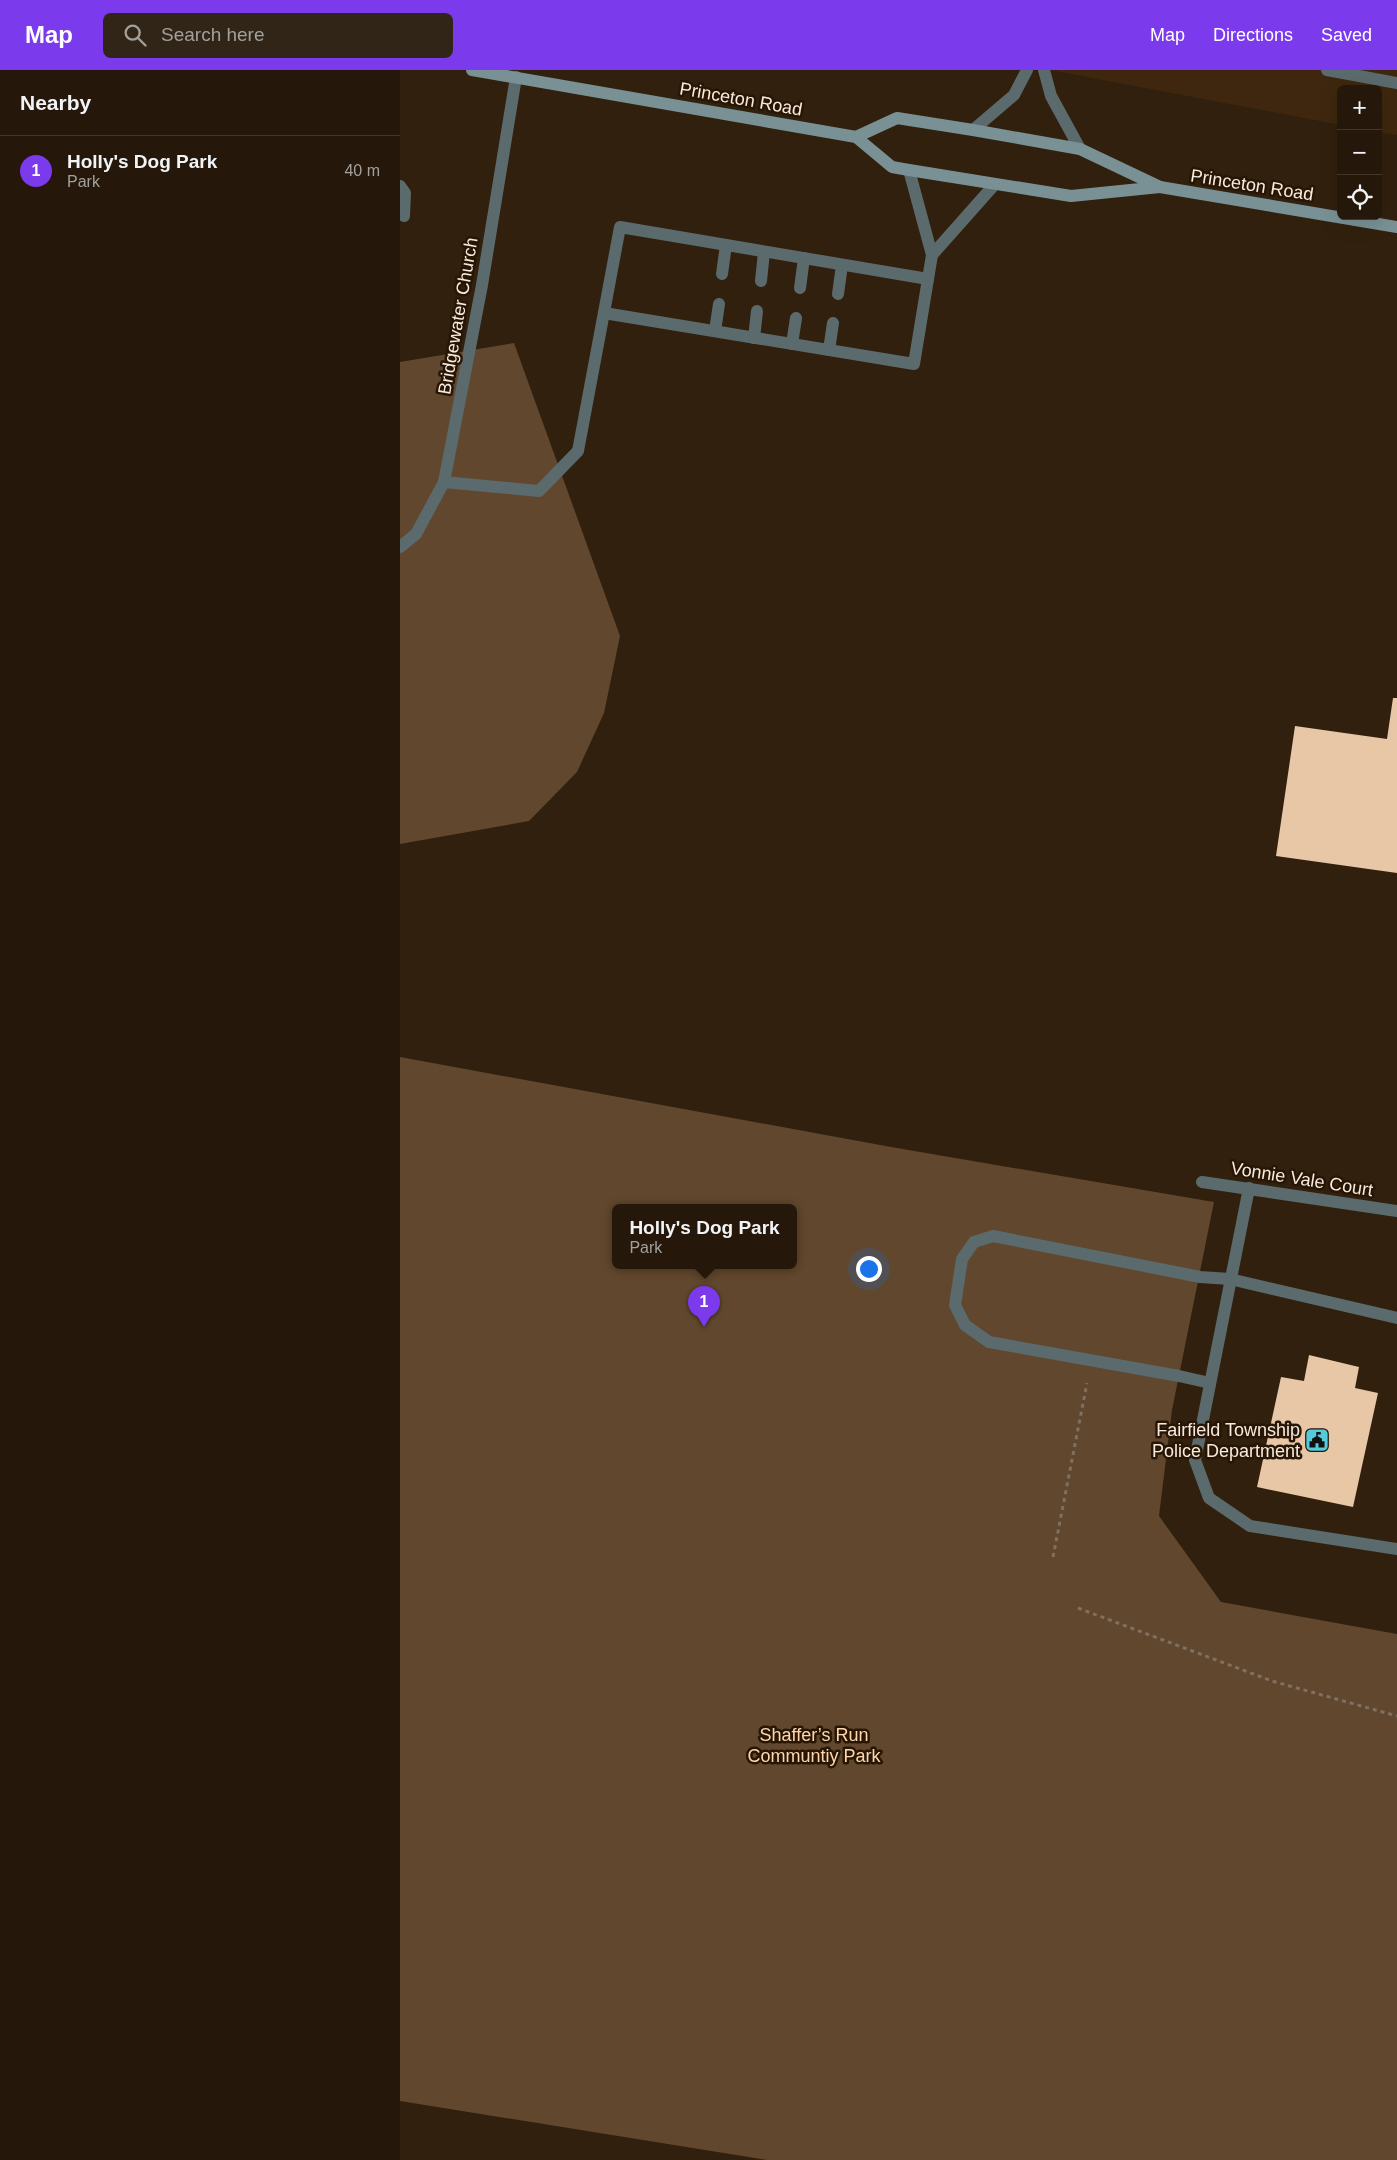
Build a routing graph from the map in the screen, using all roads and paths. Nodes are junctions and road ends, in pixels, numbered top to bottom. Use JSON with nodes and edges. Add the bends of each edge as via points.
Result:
{"nodes":[{"id":1,"x":472,"y":70,"type":"edge"},
{"id":2,"x":1027,"y":70,"type":"edge"},
{"id":3,"x":1044,"y":70,"type":"edge"},
{"id":4,"x":1327,"y":70,"type":"edge"},
{"id":5,"x":516,"y":74,"type":"edge"},
{"id":6,"x":1397,"y":83,"type":"edge"},
{"id":7,"x":973,"y":130,"type":"junction"},
{"id":8,"x":856,"y":137,"type":"junction"},
{"id":9,"x":1080,"y":149,"type":"junction"},
{"id":10,"x":909,"y":170,"type":"junction"},
{"id":11,"x":995,"y":184,"type":"junction"},
{"id":12,"x":400,"y":186,"type":"edge"},
{"id":13,"x":1160,"y":187,"type":"junction"},
{"id":14,"x":404,"y":216,"type":"dead end"},
{"id":15,"x":1397,"y":227,"type":"edge"},
{"id":16,"x":726,"y":245,"type":"junction"},
{"id":17,"x":764,"y":252,"type":"junction"},
{"id":18,"x":932,"y":255,"type":"junction"},
{"id":19,"x":804,"y":258,"type":"junction"},
{"id":20,"x":842,"y":265,"type":"junction"},
{"id":21,"x":722,"y":274,"type":"dead end"},
{"id":22,"x":928,"y":279,"type":"junction"},
{"id":23,"x":761,"y":282,"type":"dead end"},
{"id":24,"x":800,"y":288,"type":"dead end"},
{"id":25,"x":838,"y":294,"type":"dead end"},
{"id":26,"x":719,"y":304,"type":"dead end"},
{"id":27,"x":757,"y":311,"type":"dead end"},
{"id":28,"x":604,"y":313,"type":"junction"},
{"id":29,"x":796,"y":318,"type":"dead end"},
{"id":30,"x":834,"y":323,"type":"dead end"},
{"id":31,"x":715,"y":331,"type":"junction"},
{"id":32,"x":754,"y":338,"type":"junction"},
{"id":33,"x":792,"y":344,"type":"junction"},
{"id":34,"x":829,"y":350,"type":"junction"},
{"id":35,"x":444,"y":482,"type":"junction"},
{"id":36,"x":400,"y":546,"type":"edge"},
{"id":37,"x":1202,"y":1182,"type":"dead end"},
{"id":38,"x":1248,"y":1188,"type":"junction"},
{"id":39,"x":1397,"y":1211,"type":"edge"},
{"id":40,"x":1230,"y":1280,"type":"junction"},
{"id":41,"x":1397,"y":1318,"type":"edge"},
{"id":42,"x":1094,"y":1361,"type":"junction"},
{"id":43,"x":1210,"y":1383,"type":"junction"},
{"id":44,"x":1397,"y":1549,"type":"edge"},
{"id":45,"x":1053,"y":1557,"type":"dead end"},
{"id":46,"x":1078,"y":1608,"type":"dead end"},
{"id":47,"x":1397,"y":1716,"type":"edge"}],
"edges":[{"from":1,"to":5,"type":"street","name":"Princeton Road"},
{"from":2,"to":7,"type":"street","via":[[1014,94]]},
{"from":3,"to":9,"type":"street","via":[[1051,96]]},
{"from":4,"to":6,"type":"street"},
{"from":5,"to":8,"type":"street","name":"Princeton Road"},
{"from":5,"to":35,"type":"street","name":"Bridgewater Church","via":[[485,266]]},
{"from":7,"to":8,"type":"street","name":"Princeton Road","via":[[897,118]]},
{"from":7,"to":9,"type":"street","name":"Princeton Road"},
{"from":8,"to":10,"type":"street","name":"Princeton Road","via":[[892,166]]},
{"from":9,"to":13,"type":"street","name":"Princeton Road"},
{"from":10,"to":11,"type":"street","name":"Princeton Road"},
{"from":10,"to":18,"type":"street"},
{"from":11,"to":13,"type":"street","name":"Princeton Road","via":[[1071,196]]},
{"from":11,"to":18,"type":"street"},
{"from":12,"to":14,"type":"street","via":[[405,193]]},
{"from":13,"to":15,"type":"street","name":"Princeton Road"},
{"from":16,"to":17,"type":"street"},
{"from":16,"to":21,"type":"street"},
{"from":16,"to":28,"type":"street","via":[[620,227]]},
{"from":17,"to":19,"type":"street"},
{"from":17,"to":23,"type":"street"},
{"from":18,"to":22,"type":"street"},
{"from":19,"to":20,"type":"street"},
{"from":19,"to":24,"type":"street"},
{"from":20,"to":22,"type":"street"},
{"from":20,"to":25,"type":"street"},
{"from":22,"to":34,"type":"street","via":[[914,364]]},
{"from":26,"to":31,"type":"street"},
{"from":27,"to":32,"type":"street"},
{"from":28,"to":31,"type":"street"},
{"from":28,"to":35,"type":"street","via":[[578,451],[539,491]]},
{"from":29,"to":33,"type":"street"},
{"from":30,"to":34,"type":"street"},
{"from":31,"to":32,"type":"street"},
{"from":32,"to":33,"type":"street"},
{"from":33,"to":34,"type":"street"},
{"from":35,"to":36,"type":"street","name":"Bridgewater Church","via":[[416,534]]},
{"from":37,"to":38,"type":"street","name":"Vonnie Vale Court"},
{"from":38,"to":39,"type":"street","name":"Vonnie Vale Court"},
{"from":38,"to":40,"type":"street"},
{"from":40,"to":41,"type":"street"},
{"from":40,"to":42,"type":"street","via":[[1200,1277],[993,1236],[974,1242],[962,1259],[955,1305],[965,1325],[989,1342]]},
{"from":40,"to":43,"type":"street"},
{"from":42,"to":43,"type":"street"},
{"from":42,"to":45,"type":"path","via":[[1084,1393]]},
{"from":43,"to":44,"type":"street","via":[[1195,1460],[1209,1498],[1250,1526]]},
{"from":46,"to":47,"type":"path","via":[[1272,1681]]}]}
